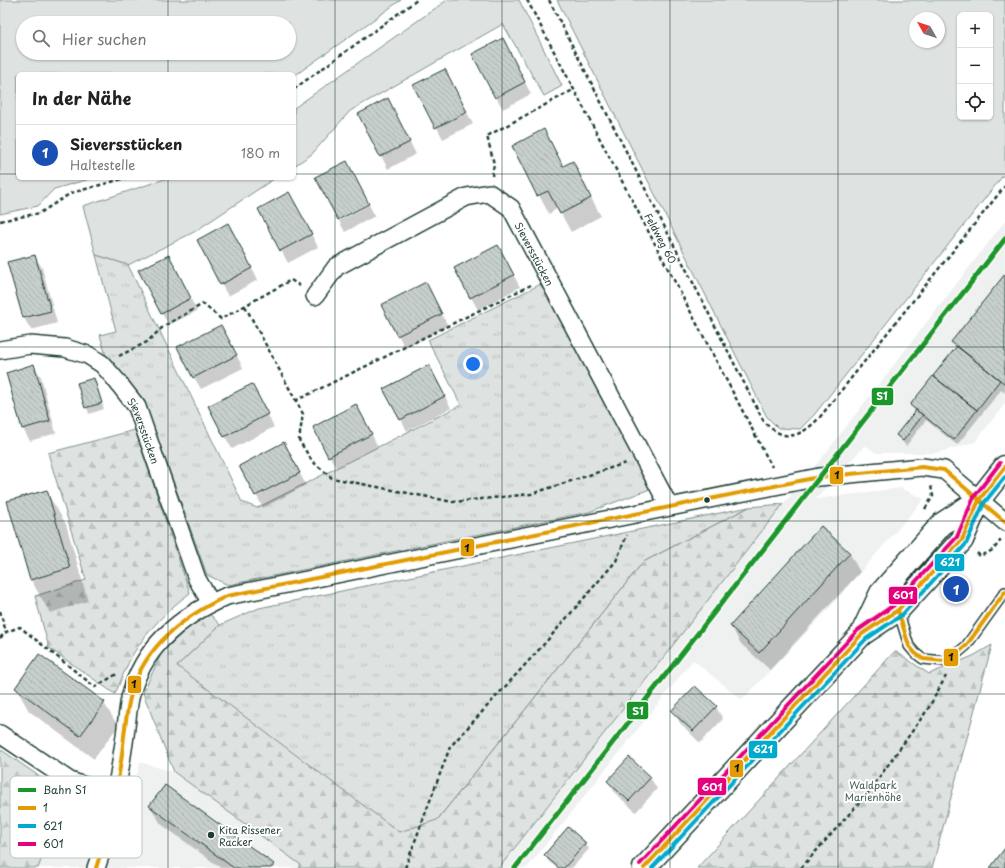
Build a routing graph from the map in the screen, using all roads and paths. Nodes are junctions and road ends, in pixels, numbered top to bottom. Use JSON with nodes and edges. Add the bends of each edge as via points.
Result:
{"nodes":[{"id":1,"x":417,"y":0,"type":"edge"},
{"id":2,"x":527,"y":0,"type":"edge"},
{"id":3,"x":548,"y":0,"type":"edge"},
{"id":4,"x":296,"y":88,"type":"edge"},
{"id":5,"x":573,"y":90,"type":"junction"},
{"id":6,"x":119,"y":180,"type":"edge"},
{"id":7,"x":1005,"y":186,"type":"edge"},
{"id":8,"x":489,"y":193,"type":"junction"},
{"id":9,"x":0,"y":221,"type":"edge"},
{"id":10,"x":547,"y":276,"type":"junction"},
{"id":11,"x":315,"y":296,"type":"joint"},
{"id":12,"x":245,"y":306,"type":"junction"},
{"id":13,"x":0,"y":350,"type":"edge"},
{"id":14,"x":102,"y":364,"type":"junction"},
{"id":15,"x":296,"y":401,"type":"junction"},
{"id":16,"x":644,"y":458,"type":"junction"},
{"id":17,"x":1005,"y":467,"type":"edge"},
{"id":18,"x":780,"y":484,"type":"junction"},
{"id":19,"x":979,"y":500,"type":"junction"},
{"id":20,"x":668,"y":506,"type":"junction"},
{"id":21,"x":636,"y":512,"type":"junction"},
{"id":22,"x":1005,"y":522,"type":"edge"},
{"id":23,"x":1005,"y":535,"type":"edge"},
{"id":24,"x":980,"y":556,"type":"dead end"},
{"id":25,"x":1005,"y":592,"type":"edge"},
{"id":26,"x":211,"y":603,"type":"junction"},
{"id":27,"x":898,"y":610,"type":"junction"},
{"id":28,"x":0,"y":611,"type":"edge"},
{"id":29,"x":6,"y":632,"type":"junction"},
{"id":30,"x":862,"y":634,"type":"junction"},
{"id":31,"x":0,"y":638,"type":"edge"},
{"id":32,"x":954,"y":656,"type":"junction"},
{"id":33,"x":139,"y":673,"type":"junction"},
{"id":34,"x":0,"y":734,"type":"edge"},
{"id":35,"x":63,"y":776,"type":"edge"},
{"id":36,"x":118,"y":776,"type":"edge"},
{"id":37,"x":99,"y":858,"type":"edge"},
{"id":38,"x":96,"y":868,"type":"edge"},
{"id":39,"x":405,"y":868,"type":"edge"},
{"id":40,"x":644,"y":868,"type":"edge"},
{"id":41,"x":801,"y":868,"type":"edge"}],
"edges":[{"from":1,"to":4,"type":"path"},
{"from":2,"to":5,"type":"path","name":"Feldweg 60"},
{"from":3,"to":7,"type":"path","via":[[763,420],[773,431],[784,436],[797,435],[810,428],[820,417]]},
{"from":5,"to":8,"type":"path","via":[[487,136],[494,164]]},
{"from":5,"to":18,"type":"path","name":"Feldweg 60"},
{"from":6,"to":9,"type":"path","via":[[71,193],[40,213]]},
{"from":8,"to":10,"type":"street","name":"Sieversstücken","via":[[511,208]]},
{"from":8,"to":11,"type":"street","via":[[466,197],[336,267]]},
{"from":10,"to":15,"type":"path"},
{"from":10,"to":16,"type":"street","name":"Sieversstücken"},
{"from":11,"to":12,"type":"path","via":[[291,280]]},
{"from":12,"to":14,"type":"path","via":[[222,319],[203,304],[164,326],[146,342]]},
{"from":12,"to":15,"type":"path"},
{"from":13,"to":14,"type":"street","name":"Sieversstücken","via":[[30,344],[65,348],[88,355]]},
{"from":14,"to":26,"type":"street","name":"Sieversstücken","via":[[137,408],[197,579]]},
{"from":15,"to":16,"type":"path","via":[[303,414],[299,440],[312,461],[332,478],[453,502],[531,494]]},
{"from":16,"to":20,"type":"street","name":"Sieversstücken"},
{"from":17,"to":19,"type":"main road"},
{"from":18,"to":19,"type":"street","via":[[819,476],[922,467],[944,470]]},
{"from":18,"to":20,"type":"street"},
{"from":19,"to":22,"type":"street"},
{"from":19,"to":27,"type":"main road","via":[[962,540]]},
{"from":19,"to":30,"type":"main road","via":[[942,524],[881,593]]},
{"from":20,"to":21,"type":"street"},
{"from":21,"to":26,"type":"street","via":[[227,596]]},
{"from":21,"to":39,"type":"path","via":[[616,561],[450,747]]},
{"from":23,"to":24,"type":"path","via":[[993,550]]},
{"from":25,"to":32,"type":"lane","via":[[966,646]]},
{"from":26,"to":33,"type":"street","via":[[186,617],[167,633],[154,648]]},
{"from":27,"to":30,"type":"main road"},
{"from":27,"to":32,"type":"lane","via":[[909,646],[915,654],[933,661],[944,661]]},
{"from":28,"to":29,"type":"path"},
{"from":29,"to":31,"type":"path"},
{"from":29,"to":33,"type":"path","via":[[20,628],[95,687],[121,672]]},
{"from":30,"to":40,"type":"main road"},
{"from":32,"to":41,"type":"path","via":[[928,709],[896,756],[868,793]]},
{"from":33,"to":36,"type":"street","via":[[130,698]]},
{"from":34,"to":35,"type":"street"},
{"from":37,"to":38,"type":"street"}]}
